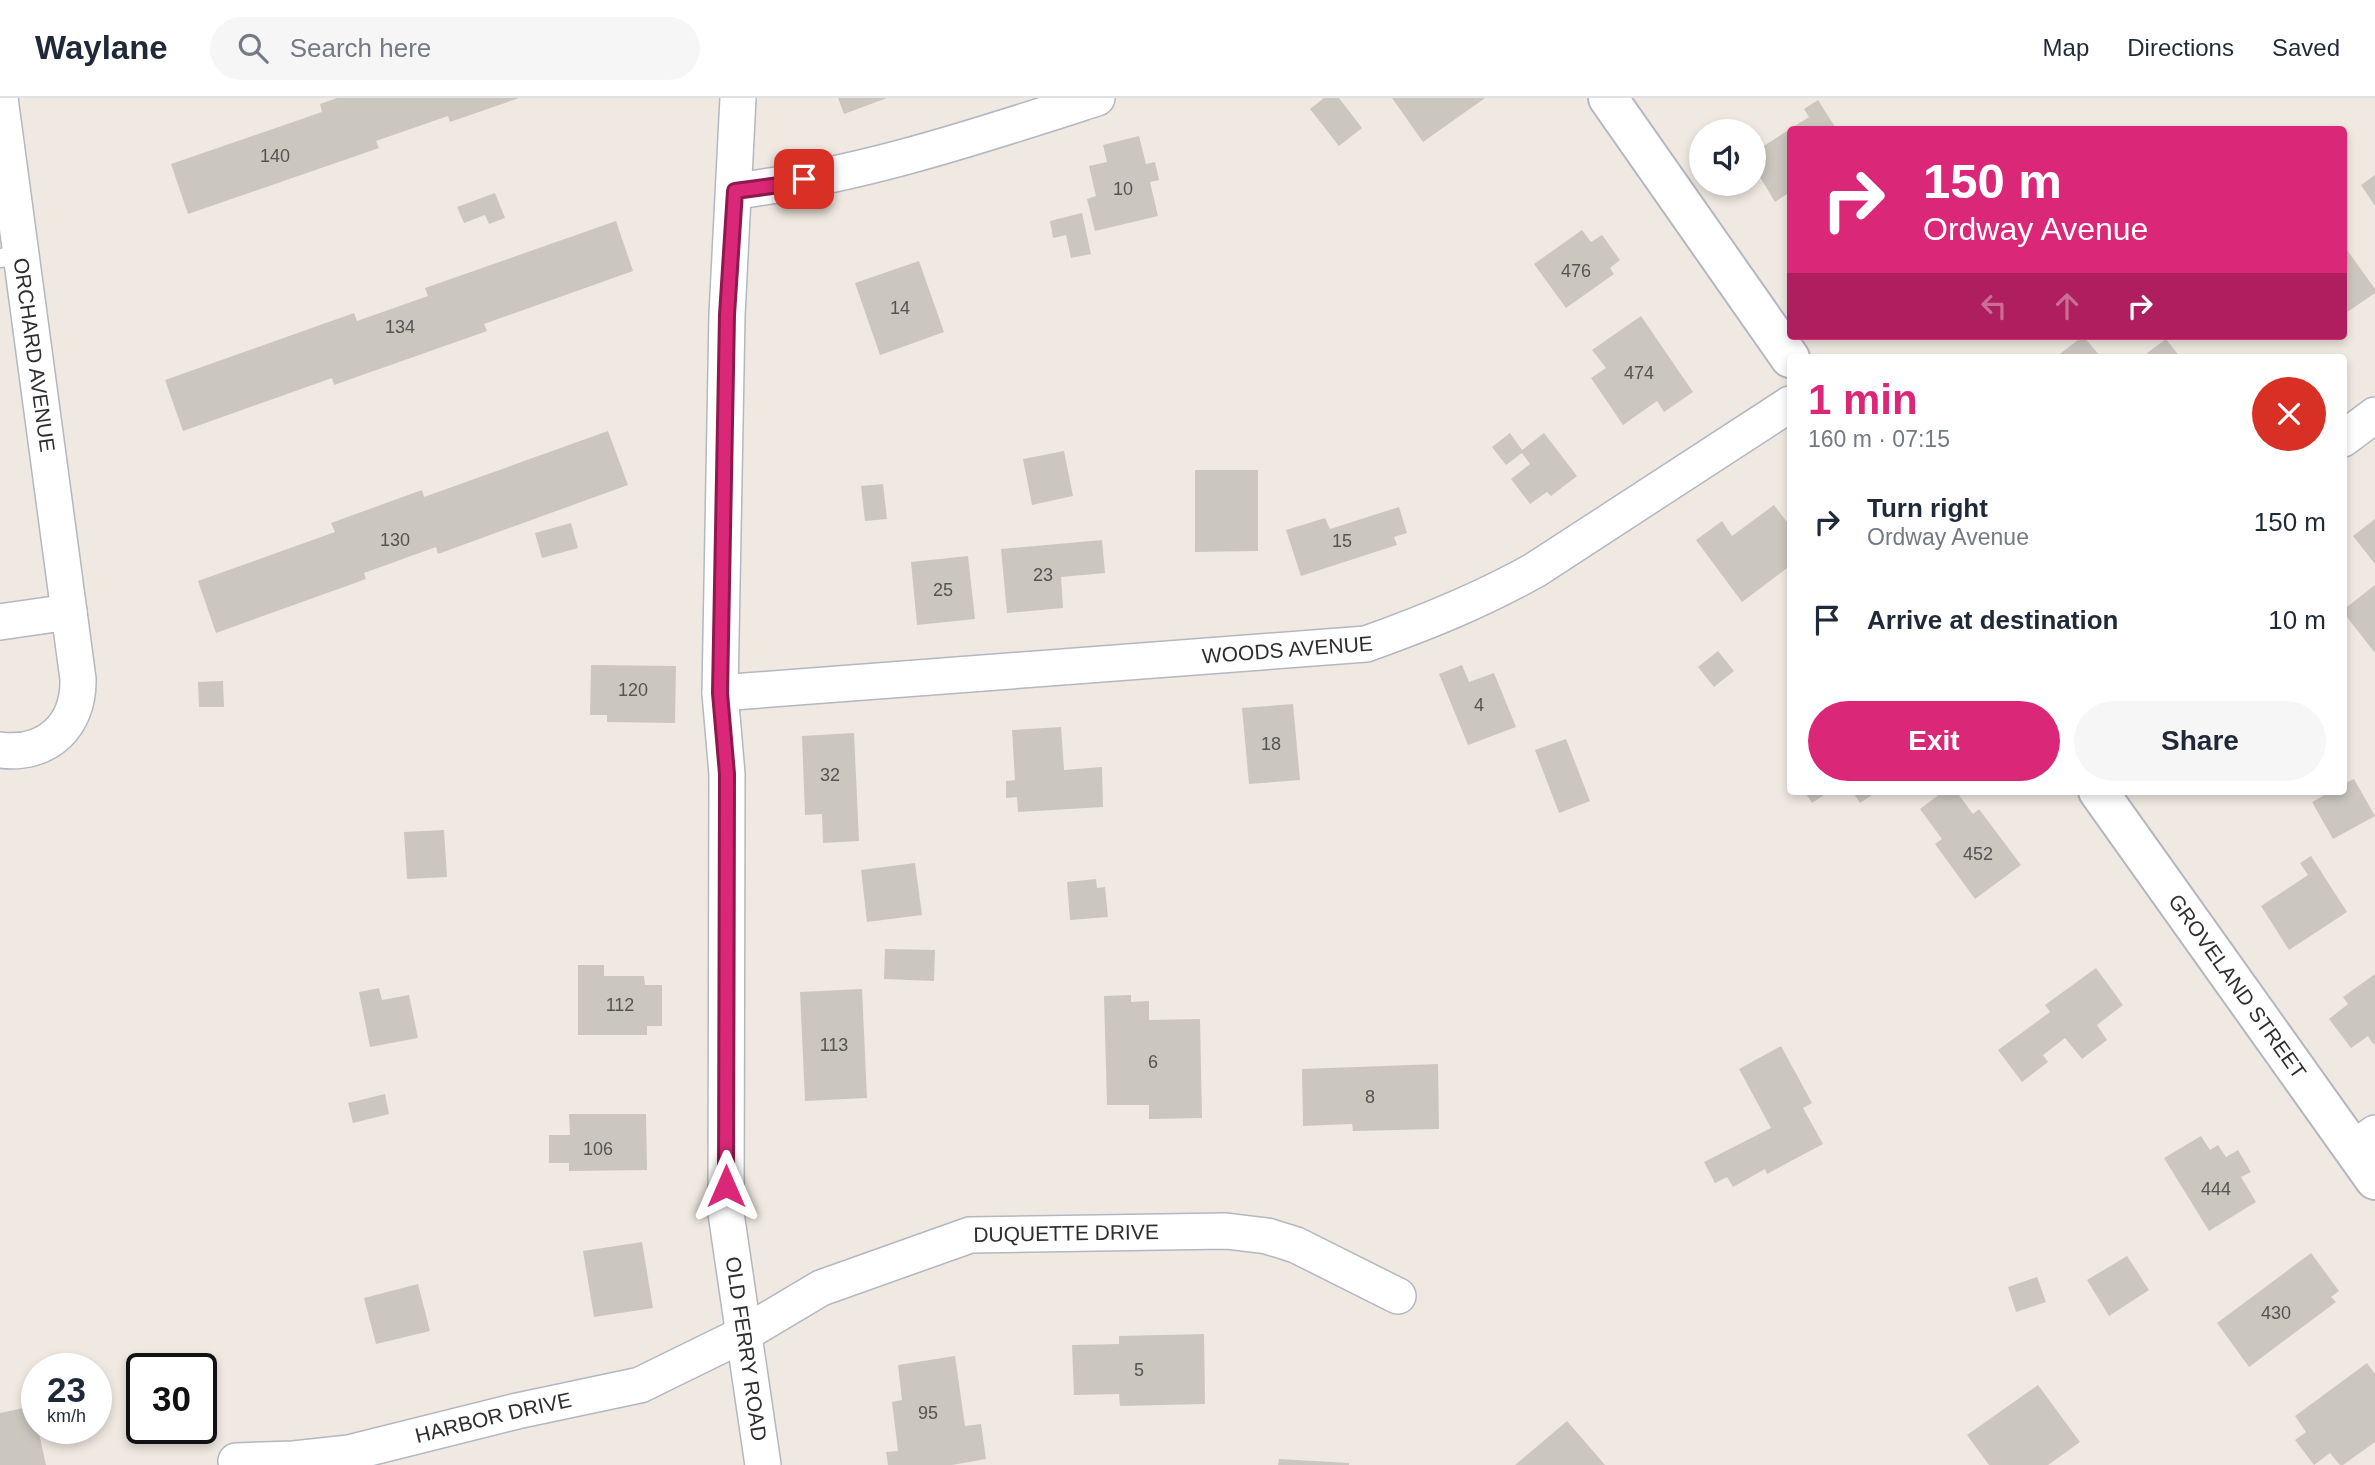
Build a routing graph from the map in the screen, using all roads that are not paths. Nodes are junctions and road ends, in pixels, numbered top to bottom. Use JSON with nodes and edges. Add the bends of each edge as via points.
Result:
{"nodes":[{"id":1,"x":0,"y":98,"type":"edge"},
{"id":2,"x":738,"y":98,"type":"edge"},
{"id":3,"x":1097,"y":98,"type":"edge"},
{"id":4,"x":1608,"y":98,"type":"edge"},
{"id":5,"x":735,"y":191,"type":"junction"},
{"id":6,"x":10,"y":256,"type":"edge"},
{"id":7,"x":1787,"y":354,"type":"edge"},
{"id":8,"x":1787,"y":406,"type":"edge"},
{"id":9,"x":2375,"y":415,"type":"edge"},
{"id":10,"x":2347,"y":436,"type":"edge"},
{"id":11,"x":69,"y":612,"type":"junction"},
{"id":12,"x":0,"y":622,"type":"edge"},
{"id":13,"x":720,"y":693,"type":"junction"},
{"id":14,"x":0,"y":750,"type":"edge"},
{"id":15,"x":2101,"y":795,"type":"edge"},
{"id":16,"x":2364,"y":1141,"type":"edge"},
{"id":17,"x":2375,"y":1180,"type":"edge"},
{"id":18,"x":1398,"y":1296,"type":"dead end"},
{"id":19,"x":742,"y":1335,"type":"junction"},
{"id":20,"x":236,"y":1461,"type":"dead end"},
{"id":21,"x":763,"y":1465,"type":"edge"}],
"edges":[{"from":1,"to":6,"type":"street","name":"ORCHARD AVENUE"},
{"from":2,"to":5,"type":"street","name":"OLD FERRY ROAD"},
{"from":3,"to":5,"type":"street","via":[[955,144]]},
{"from":4,"to":7,"type":"main road"},
{"from":5,"to":13,"type":"street","name":"OLD FERRY ROAD","via":[[727,315]]},
{"from":6,"to":11,"type":"street","name":"ORCHARD AVENUE"},
{"from":8,"to":13,"type":"street","name":"WOODS AVENUE","via":[[1492,595],[1366,644]]},
{"from":9,"to":10,"type":"street"},
{"from":11,"to":12,"type":"street"},
{"from":11,"to":14,"type":"street","name":"ORCHARD AVENUE","via":[[78,679],[70,719],[39,746],[26,751]]},
{"from":13,"to":19,"type":"street","name":"OLD FERRY ROAD","via":[[727,774],[726,1213]]},
{"from":15,"to":16,"type":"main road","name":"GROVELAND STREET"},
{"from":16,"to":17,"type":"main road","name":"GROVELAND STREET"},
{"from":18,"to":19,"type":"street","name":"DUQUETTE DRIVE","via":[[1323,1257],[1267,1236],[1226,1231],[970,1235],[821,1288]]},
{"from":19,"to":20,"type":"street","name":"HARBOR DRIVE","via":[[640,1385],[349,1453]]},
{"from":19,"to":21,"type":"street","name":"OLD FERRY ROAD"}]}
